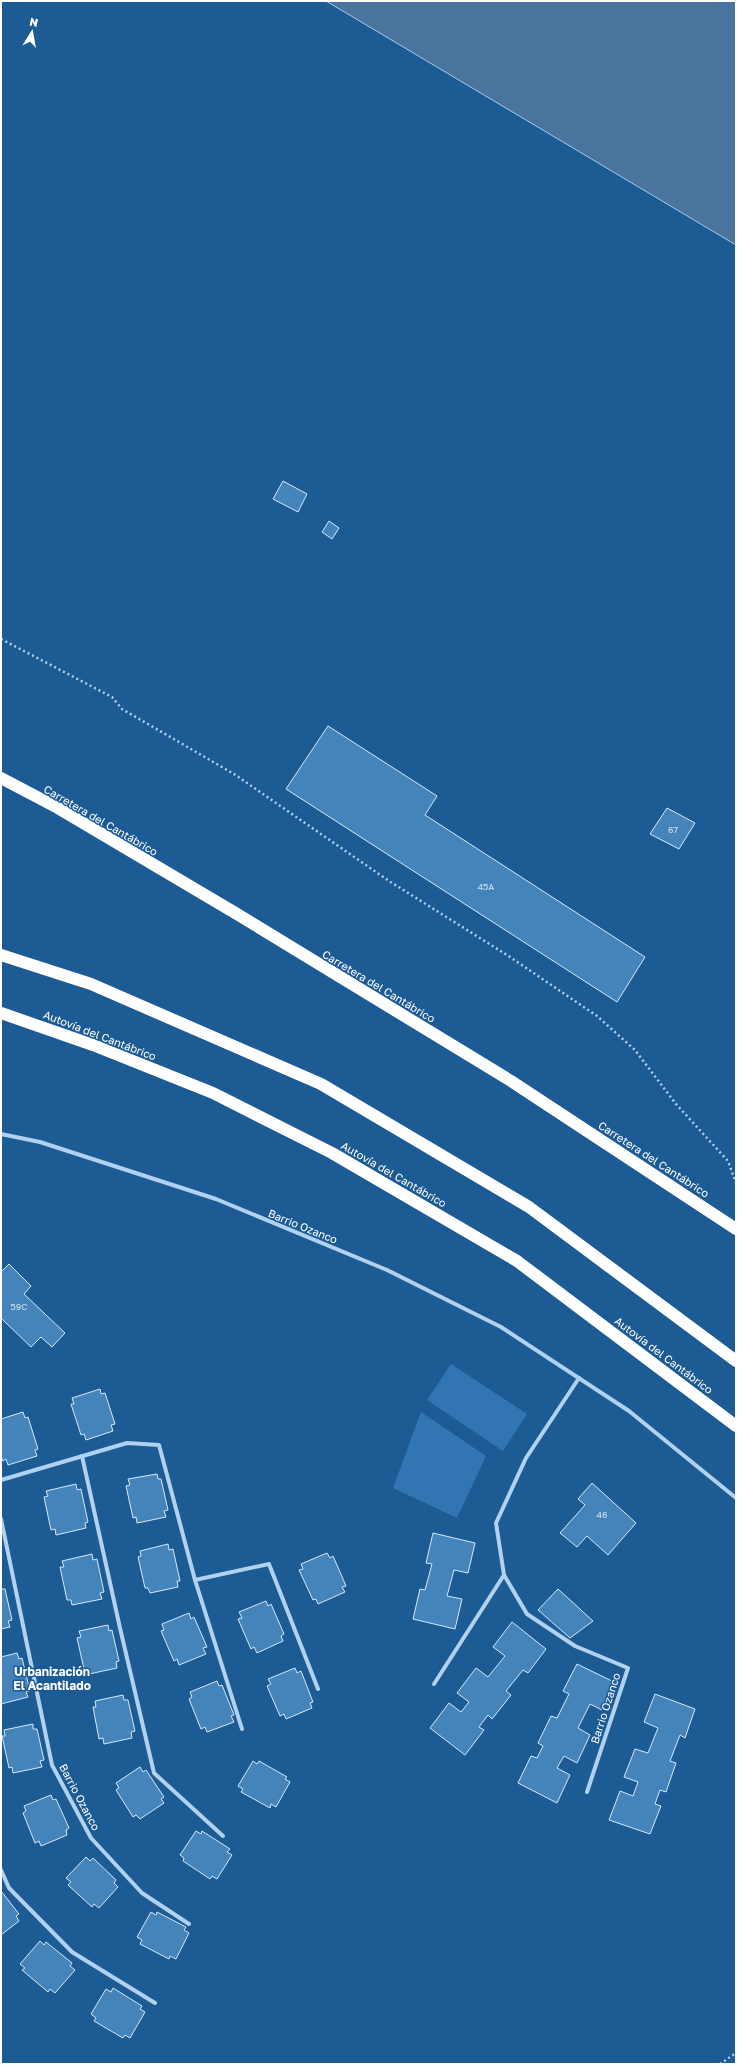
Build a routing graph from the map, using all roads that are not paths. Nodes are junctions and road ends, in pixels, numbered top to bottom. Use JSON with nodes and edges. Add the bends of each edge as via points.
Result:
{"nodes":[{"id":1,"x":1,"y":778,"type":"edge"},
{"id":2,"x":1,"y":955,"type":"edge"},
{"id":3,"x":1,"y":1013,"type":"edge"},
{"id":4,"x":1,"y":1134,"type":"edge"},
{"id":5,"x":736,"y":1229,"type":"edge"},
{"id":6,"x":736,"y":1361,"type":"edge"},
{"id":7,"x":579,"y":1378,"type":"junction"},
{"id":8,"x":736,"y":1426,"type":"edge"},
{"id":9,"x":82,"y":1456,"type":"junction"},
{"id":10,"x":1,"y":1480,"type":"edge"},
{"id":11,"x":736,"y":1498,"type":"edge"},
{"id":12,"x":1,"y":1519,"type":"edge"},
{"id":13,"x":504,"y":1575,"type":"junction"},
{"id":14,"x":195,"y":1580,"type":"junction"},
{"id":15,"x":434,"y":1684,"type":"dead end"},
{"id":16,"x":318,"y":1689,"type":"dead end"},
{"id":17,"x":242,"y":1729,"type":"dead end"},
{"id":18,"x":587,"y":1792,"type":"dead end"},
{"id":19,"x":223,"y":1836,"type":"dead end"},
{"id":20,"x":1,"y":1870,"type":"edge"},
{"id":21,"x":189,"y":1924,"type":"dead end"},
{"id":22,"x":155,"y":2003,"type":"dead end"}],
"edges":[{"from":1,"to":5,"type":"highway","name":"Carretera del Cantábrico","via":[[58,808],[230,910],[511,1081]]},
{"from":2,"to":6,"type":"highway","via":[[91,984],[321,1084],[529,1207]]},
{"from":3,"to":8,"type":"highway","name":"Autovía del Cantábrico","via":[[93,1044],[214,1093],[332,1153],[517,1261]]},
{"from":4,"to":7,"type":"street","name":"Barrio Ozanco","via":[[40,1142],[216,1199],[387,1270],[501,1326]]},
{"from":7,"to":11,"type":"street","name":"Barrio Ozanco","via":[[629,1411]]},
{"from":7,"to":13,"type":"street","name":"Barrio Ozanco","via":[[526,1458],[496,1522]]},
{"from":9,"to":10,"type":"street"},
{"from":9,"to":14,"type":"street","via":[[127,1443],[159,1445]]},
{"from":9,"to":19,"type":"street","via":[[154,1773]]},
{"from":12,"to":21,"type":"street","name":"Barrio Ozanco","via":[[52,1765],[91,1838],[142,1893]]},
{"from":13,"to":15,"type":"street"},
{"from":13,"to":18,"type":"street","name":"Barrio Ozanco","via":[[527,1614],[575,1646],[628,1668]]},
{"from":14,"to":16,"type":"street","via":[[268,1564]]},
{"from":14,"to":17,"type":"street"},
{"from":20,"to":22,"type":"street","via":[[9,1888],[72,1952]]}]}
